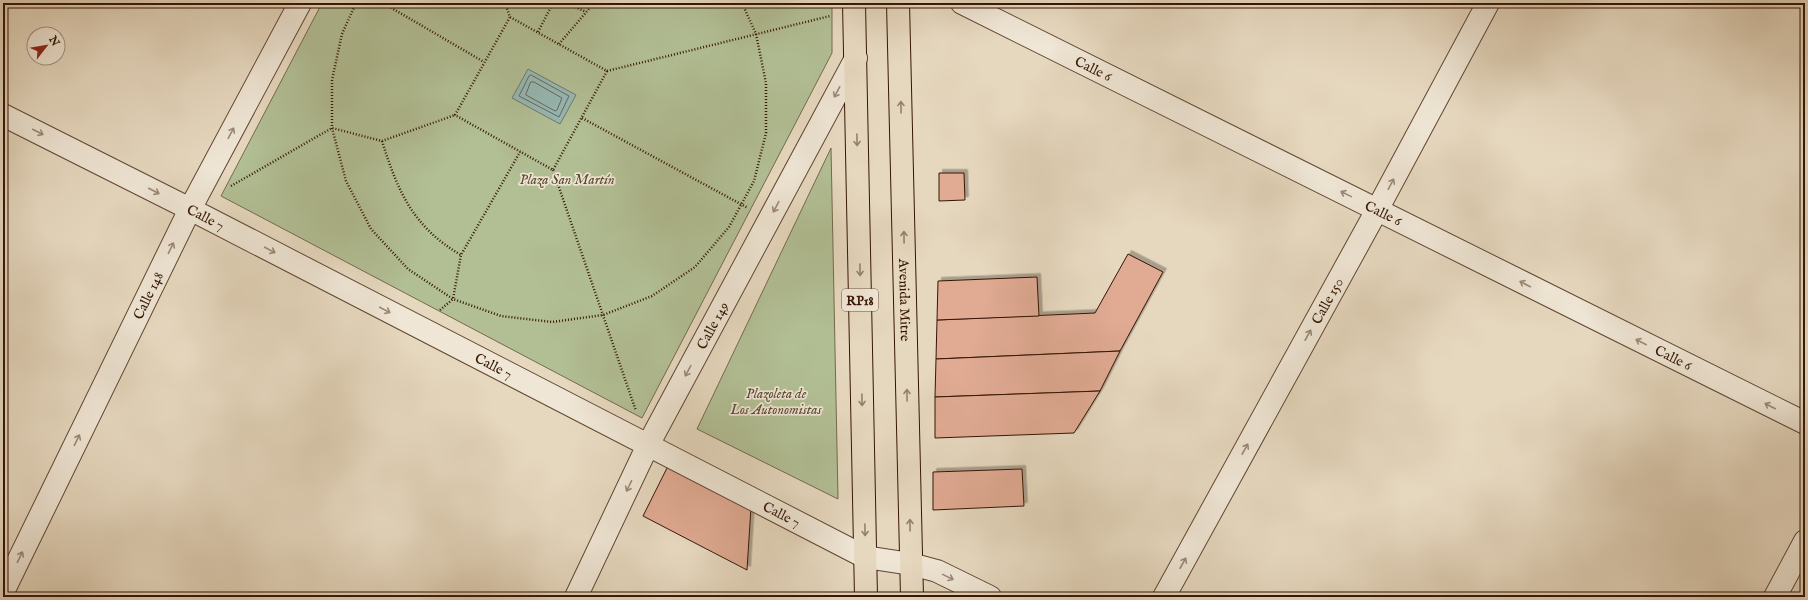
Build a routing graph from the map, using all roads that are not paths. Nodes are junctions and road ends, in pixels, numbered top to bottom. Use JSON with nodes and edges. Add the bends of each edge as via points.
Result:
{"nodes":[{"id":1,"x":300,"y":3,"type":"edge"},
{"id":2,"x":898,"y":3,"type":"edge"},
{"id":3,"x":962,"y":3,"type":"edge"},
{"id":4,"x":1488,"y":3,"type":"edge"},
{"id":5,"x":854,"y":6,"type":"edge"},
{"id":6,"x":856,"y":58,"type":"junction"},
{"id":7,"x":3,"y":115,"type":"edge"},
{"id":8,"x":190,"y":209,"type":"junction"},
{"id":9,"x":1377,"y":210,"type":"junction"},
{"id":10,"x":1805,"y":423,"type":"edge"},
{"id":11,"x":648,"y":445,"type":"junction"},
{"id":12,"x":1805,"y":541,"type":"edge"},
{"id":13,"x":865,"y":557,"type":"junction"},
{"id":14,"x":911,"y":564,"type":"junction"},
{"id":15,"x":3,"y":592,"type":"edge"},
{"id":16,"x":576,"y":597,"type":"edge"},
{"id":17,"x":866,"y":597,"type":"edge"},
{"id":18,"x":912,"y":597,"type":"edge"},
{"id":19,"x":990,"y":597,"type":"edge"},
{"id":20,"x":1164,"y":597,"type":"edge"},
{"id":21,"x":1775,"y":597,"type":"edge"}],
"edges":[{"from":8,"to":1,"type":"street","name":"Calle 148","one_way":true},
{"from":14,"to":2,"type":"main road","name":"Avenida Mitre","one_way":true},
{"from":9,"to":3,"type":"street","name":"Calle 6","one_way":true},
{"from":9,"to":4,"type":"street","name":"Calle 150","one_way":true},
{"from":5,"to":6,"type":"main road","number":"RP18"},
{"from":6,"to":11,"type":"street","name":"Calle 149","one_way":true},
{"from":6,"to":13,"type":"main road","number":"RP18","one_way":true},
{"from":7,"to":8,"type":"street","name":"Calle 7","one_way":true},
{"from":8,"to":11,"type":"street","name":"Calle 7","one_way":true},
{"from":15,"to":8,"type":"street","name":"Calle 148","one_way":true},
{"from":10,"to":9,"type":"street","name":"Calle 6","one_way":true},
{"from":20,"to":9,"type":"street","name":"Calle 150","one_way":true},
{"from":11,"to":13,"type":"street","name":"Calle 7"},
{"from":11,"to":16,"type":"street","name":"Calle 149","one_way":true},
{"from":12,"to":21,"type":"street"},
{"from":13,"to":14,"type":"street","name":"Calle 7"},
{"from":13,"to":17,"type":"main road","number":"RP18"},
{"from":14,"to":18,"type":"main road","name":"Avenida Mitre"},
{"from":14,"to":19,"type":"street","name":"Calle 7","one_way":true,"via":[[937,572]]}]}
